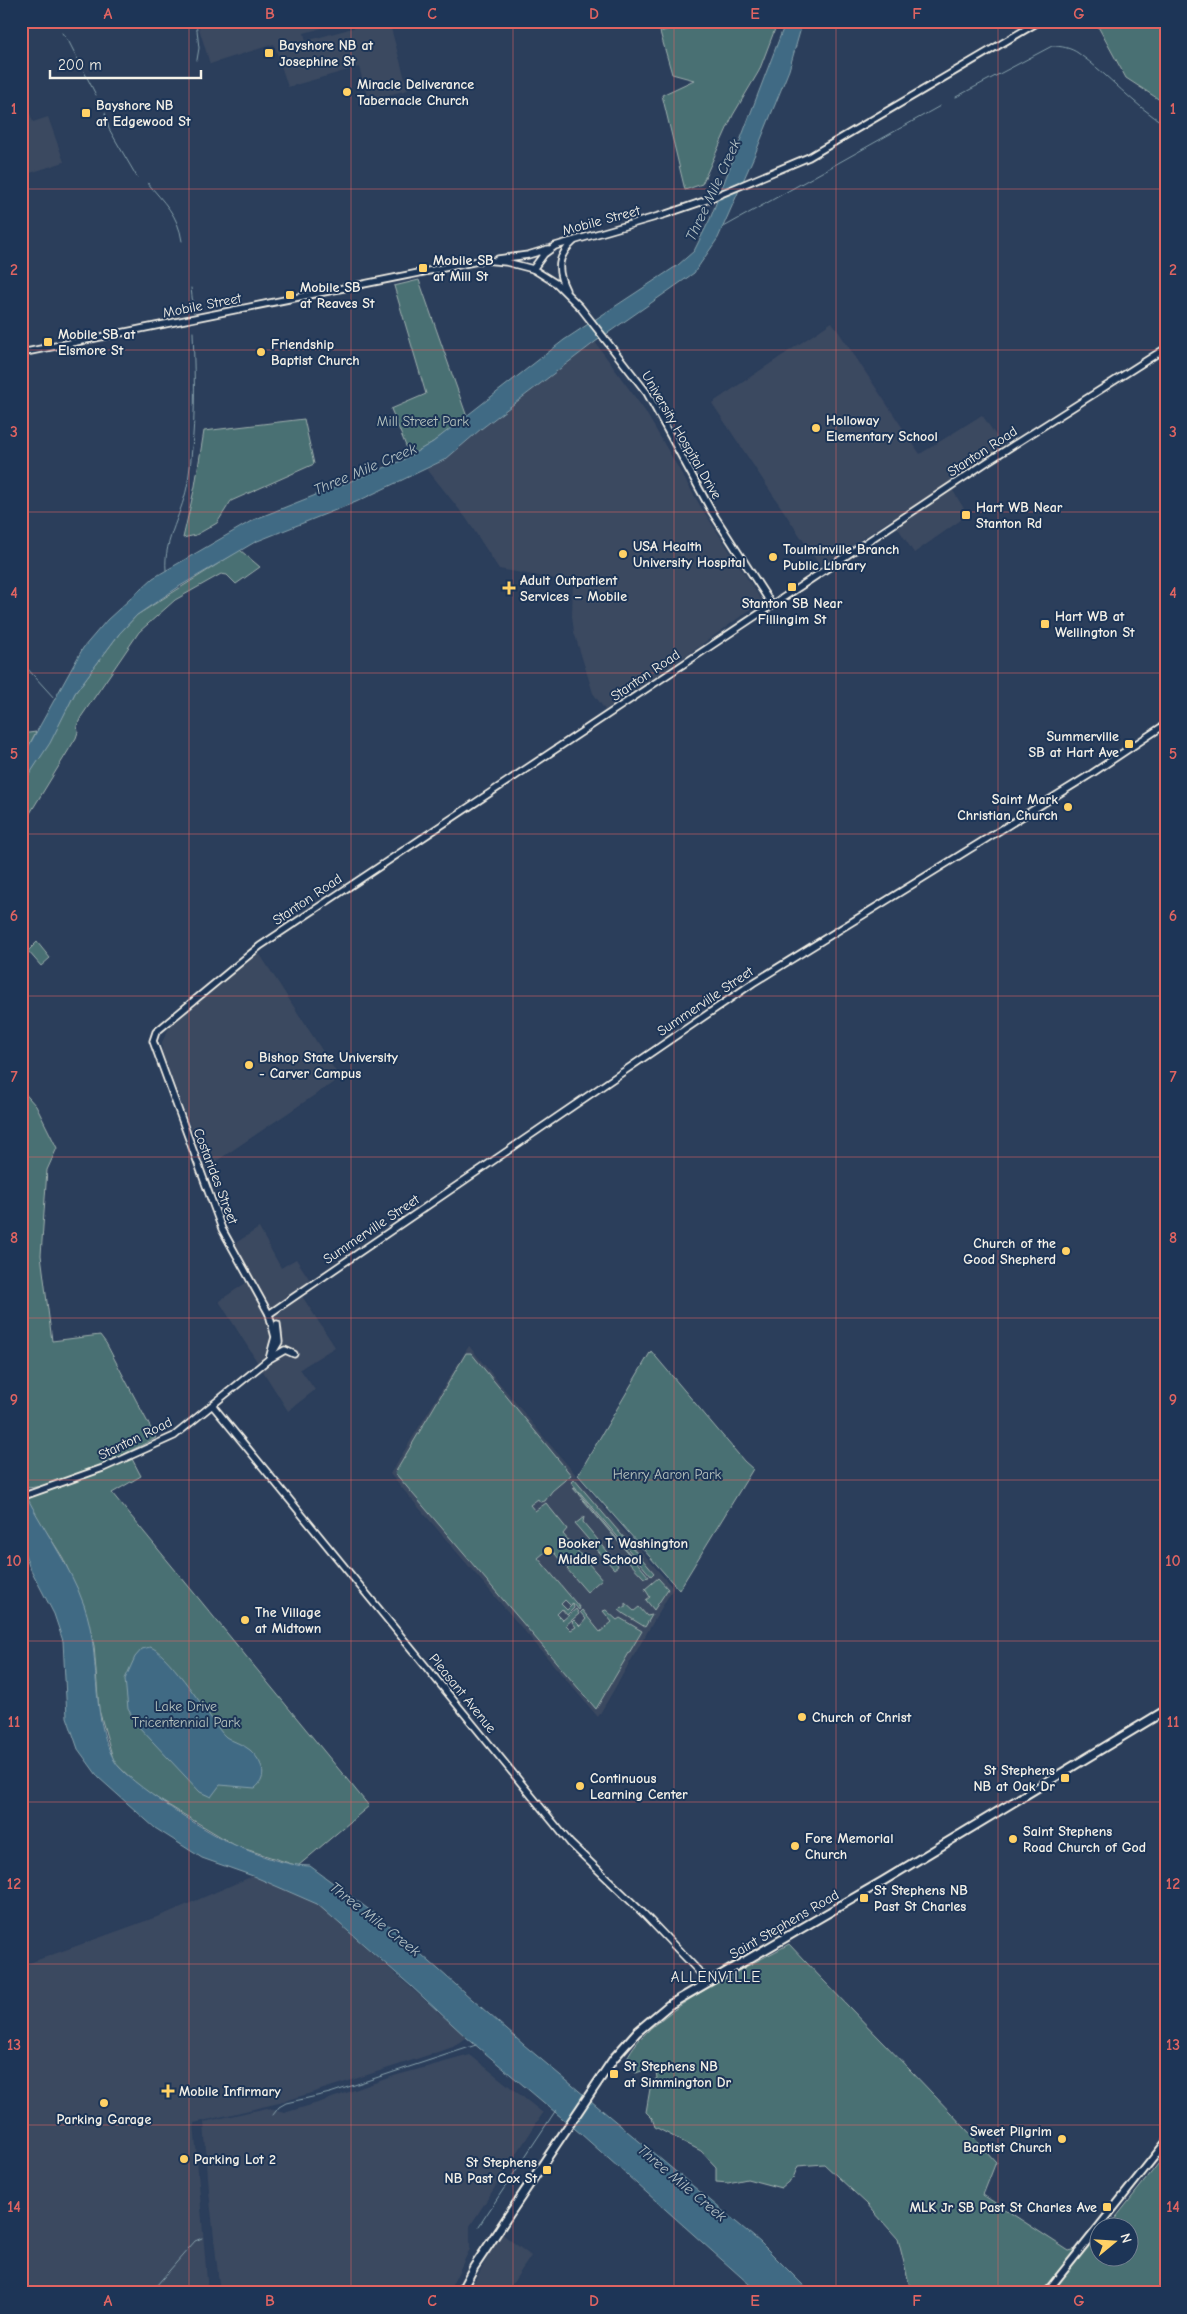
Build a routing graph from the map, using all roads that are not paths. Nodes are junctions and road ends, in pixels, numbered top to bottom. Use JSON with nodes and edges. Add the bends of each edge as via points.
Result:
{"nodes":[{"id":1,"x":1040,"y":21,"type":"edge"},
{"id":2,"x":576,"y":240,"type":"junction"},
{"id":3,"x":550,"y":248,"type":"junction"},
{"id":4,"x":494,"y":260,"type":"junction"},
{"id":5,"x":533,"y":269,"type":"junction"},
{"id":6,"x":566,"y":292,"type":"junction"},
{"id":7,"x":1166,"y":348,"type":"edge"},
{"id":8,"x":21,"y":353,"type":"edge"},
{"id":9,"x":772,"y":605,"type":"junction"},
{"id":10,"x":1166,"y":724,"type":"edge"},
{"id":11,"x":153,"y":1041,"type":"joint"},
{"id":12,"x":269,"y":1314,"type":"junction"},
{"id":13,"x":277,"y":1324,"type":"dead end"},
{"id":14,"x":294,"y":1354,"type":"dead end"},
{"id":15,"x":270,"y":1358,"type":"junction"},
{"id":16,"x":213,"y":1406,"type":"junction"},
{"id":17,"x":21,"y":1497,"type":"edge"},
{"id":18,"x":1166,"y":1710,"type":"edge"},
{"id":19,"x":709,"y":1982,"type":"junction"},
{"id":20,"x":1166,"y":2142,"type":"edge"},
{"id":21,"x":460,"y":2293,"type":"edge"},
{"id":22,"x":1046,"y":2293,"type":"edge"}],
"edges":[{"from":1,"to":2,"type":"street","name":"Mobile Street","via":[[824,150],[704,200],[636,224]]},
{"from":2,"to":3,"type":"street","name":"Mobile Street"},
{"from":2,"to":6,"type":"street","via":[[561,254],[559,262]]},
{"from":3,"to":4,"type":"street"},
{"from":3,"to":5,"type":"street","name":"Mobile Street"},
{"from":4,"to":5,"type":"street","name":"Mobile Street"},
{"from":4,"to":8,"type":"street","name":"Mobile Street","via":[[475,261]]},
{"from":5,"to":6,"type":"street","name":"University Hospital Drive"},
{"from":6,"to":9,"type":"street","name":"University Hospital Drive","via":[[647,394],[712,512]]},
{"from":7,"to":9,"type":"street","name":"Stanton Road"},
{"from":9,"to":11,"type":"street","name":"Stanton Road","via":[[260,946],[156,1032]]},
{"from":10,"to":12,"type":"street","name":"Summerville Street","via":[[761,977]]},
{"from":11,"to":12,"type":"street","name":"Costarides Street","via":[[222,1229]]},
{"from":12,"to":15,"type":"street","via":[[275,1338]]},
{"from":13,"to":15,"type":"street","name":"Stanton Road","via":[[279,1342]]},
{"from":14,"to":15,"type":"street","name":"Stanton Road","via":[[285,1350]]},
{"from":15,"to":16,"type":"street","name":"Stanton Road"},
{"from":16,"to":17,"type":"street","name":"Stanton Road","via":[[174,1436],[103,1468]]},
{"from":16,"to":19,"type":"street","name":"Pleasant Avenue","via":[[570,1843]]},
{"from":18,"to":19,"type":"main road","name":"Saint Stephens Road"},
{"from":19,"to":21,"type":"main road","name":"Saint Stephens Road","via":[[653,2017],[614,2058],[474,2267]]},
{"from":20,"to":22,"type":"main road"}]}
